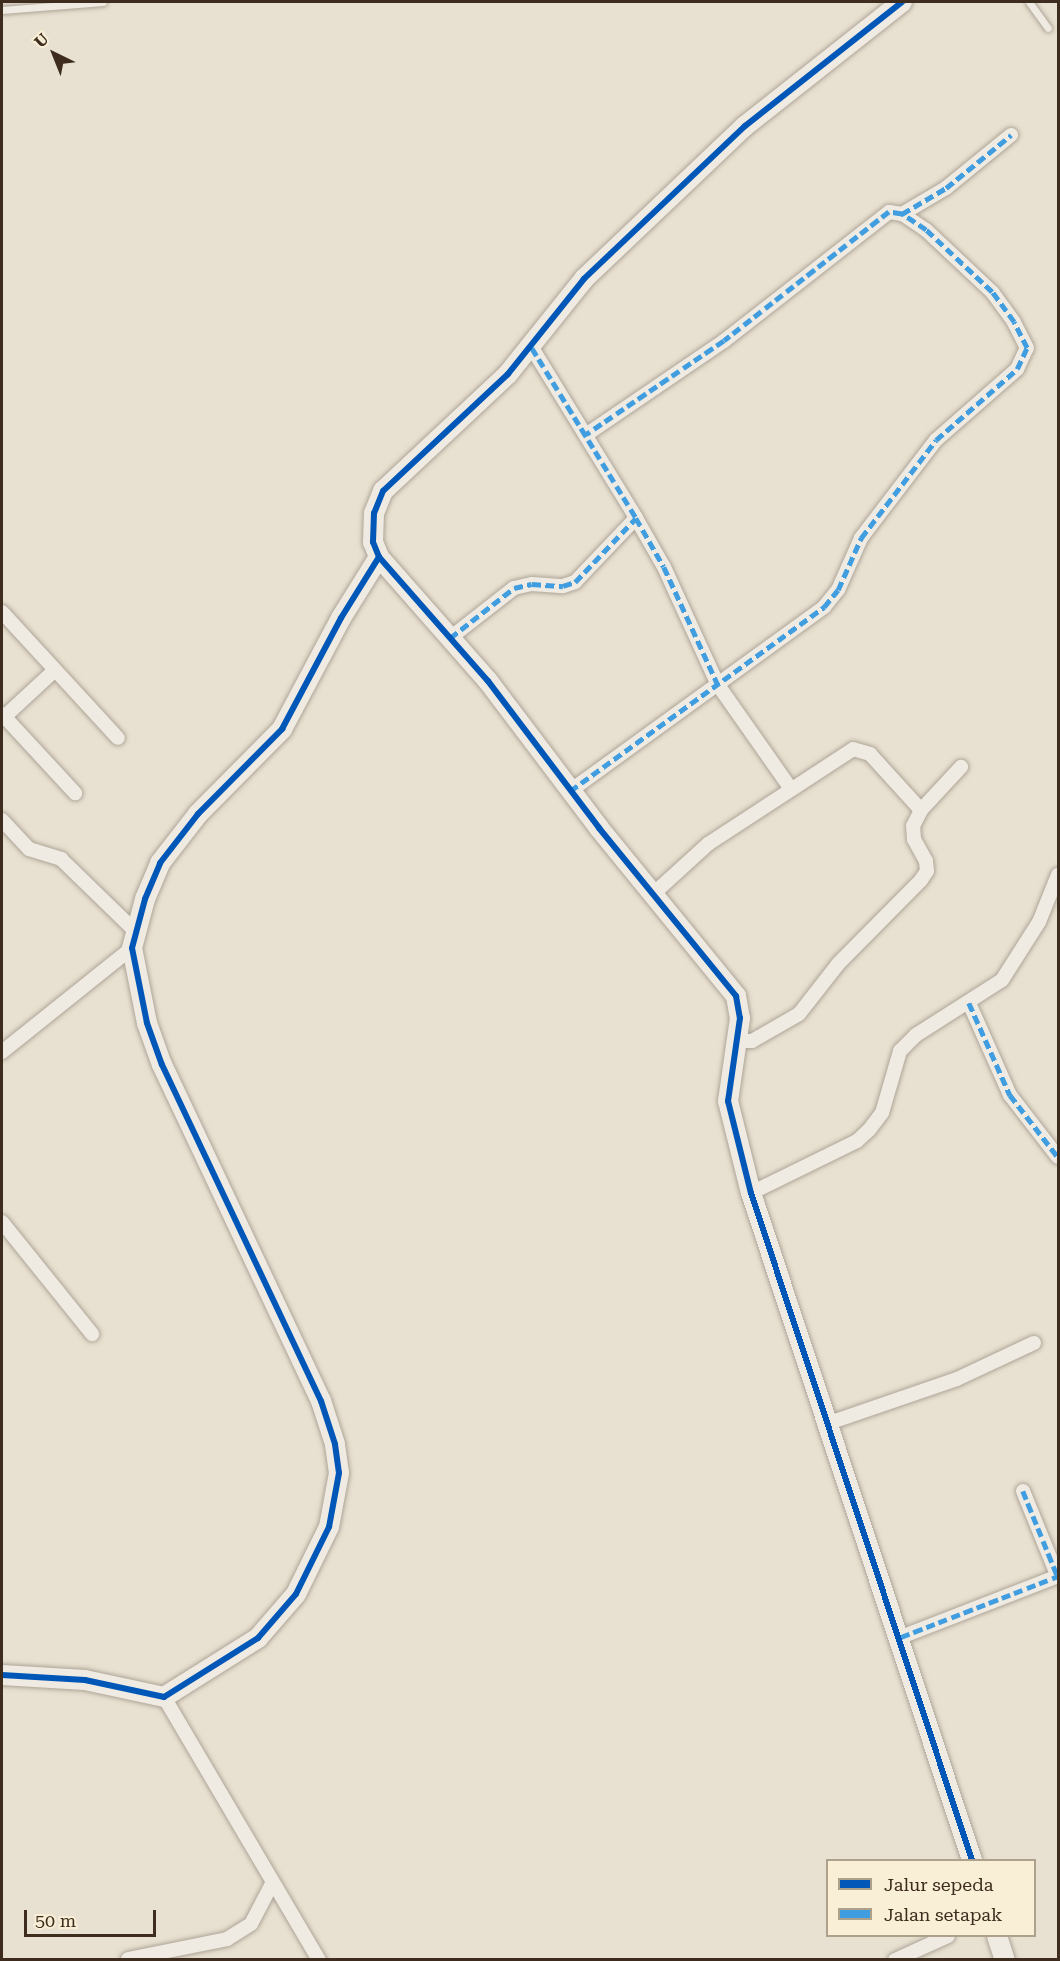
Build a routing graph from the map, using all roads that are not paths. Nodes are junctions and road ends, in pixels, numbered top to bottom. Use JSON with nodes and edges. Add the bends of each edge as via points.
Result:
{"nodes":[{"id":1,"x":103,"y":2,"type":"edge"},
{"id":2,"x":902,"y":2,"type":"edge"},
{"id":3,"x":1029,"y":2,"type":"edge"},
{"id":4,"x":2,"y":10,"type":"edge"},
{"id":5,"x":1048,"y":28,"type":"dead end"},
{"id":6,"x":1011,"y":135,"type":"dead end"},
{"id":7,"x":902,"y":214,"type":"junction"},
{"id":8,"x":532,"y":348,"type":"junction"},
{"id":9,"x":587,"y":434,"type":"junction"},
{"id":10,"x":636,"y":518,"type":"junction"},
{"id":11,"x":379,"y":557,"type":"junction"},
{"id":12,"x":2,"y":612,"type":"edge"},
{"id":13,"x":450,"y":638,"type":"junction"},
{"id":14,"x":55,"y":670,"type":"junction"},
{"id":15,"x":718,"y":685,"type":"junction"},
{"id":16,"x":2,"y":717,"type":"edge"},
{"id":17,"x":118,"y":738,"type":"dead end"},
{"id":18,"x":962,"y":767,"type":"dead end"},
{"id":19,"x":791,"y":789,"type":"junction"},
{"id":20,"x":570,"y":791,"type":"junction"},
{"id":21,"x":75,"y":793,"type":"dead end"},
{"id":22,"x":921,"y":810,"type":"junction"},
{"id":23,"x":2,"y":820,"type":"edge"},
{"id":24,"x":1059,"y":875,"type":"edge"},
{"id":25,"x":652,"y":895,"type":"junction"},
{"id":26,"x":134,"y":939,"type":"junction"},
{"id":27,"x":969,"y":1003,"type":"junction"},
{"id":28,"x":738,"y":1041,"type":"junction"},
{"id":29,"x":2,"y":1052,"type":"edge"},
{"id":30,"x":1059,"y":1157,"type":"edge"},
{"id":31,"x":751,"y":1193,"type":"junction"},
{"id":32,"x":2,"y":1222,"type":"edge"},
{"id":33,"x":92,"y":1334,"type":"dead end"},
{"id":34,"x":1034,"y":1342,"type":"dead end"},
{"id":35,"x":829,"y":1423,"type":"junction"},
{"id":36,"x":1023,"y":1491,"type":"dead end"},
{"id":37,"x":1058,"y":1577,"type":"edge"},
{"id":38,"x":901,"y":1637,"type":"junction"},
{"id":39,"x":2,"y":1675,"type":"edge"},
{"id":40,"x":164,"y":1697,"type":"junction"},
{"id":41,"x":972,"y":1859,"type":"edge"},
{"id":42,"x":273,"y":1882,"type":"junction"},
{"id":43,"x":944,"y":1937,"type":"edge"},
{"id":44,"x":998,"y":1937,"type":"edge"},
{"id":45,"x":128,"y":1959,"type":"edge"},
{"id":46,"x":319,"y":1959,"type":"edge"},
{"id":47,"x":895,"y":1959,"type":"edge"},
{"id":48,"x":1005,"y":1959,"type":"edge"}],
"edges":[{"from":1,"to":4,"type":"lane"},
{"from":2,"to":8,"type":"street","via":[[746,126],[584,279]]},
{"from":3,"to":5,"type":"lane"},
{"from":6,"to":7,"type":"street","via":[[946,188]]},
{"from":7,"to":9,"type":"street","via":[[885,213],[724,341]]},
{"from":7,"to":15,"type":"street","via":[[926,230],[992,292],[1014,322],[1026,355],[1017,369],[936,440],[861,538],[838,590],[824,607]]},
{"from":8,"to":9,"type":"street"},
{"from":8,"to":11,"type":"street","via":[[471,413],[383,491],[372,527]]},
{"from":9,"to":10,"type":"street"},
{"from":10,"to":13,"type":"street","via":[[576,582],[514,588]]},
{"from":10,"to":15,"type":"street","via":[[664,567]]},
{"from":11,"to":13,"type":"street"},
{"from":11,"to":26,"type":"street","via":[[341,618],[282,729],[198,814],[160,863]]},
{"from":12,"to":14,"type":"street"},
{"from":13,"to":20,"type":"street","via":[[488,681]]},
{"from":14,"to":16,"type":"street"},
{"from":14,"to":17,"type":"street"},
{"from":15,"to":19,"type":"street"},
{"from":15,"to":20,"type":"street"},
{"from":16,"to":21,"type":"street"},
{"from":18,"to":22,"type":"street"},
{"from":19,"to":22,"type":"street","via":[[853,749],[860,749],[870,754]]},
{"from":19,"to":25,"type":"street","via":[[708,844]]},
{"from":20,"to":25,"type":"street"},
{"from":22,"to":28,"type":"street","via":[[913,826],[914,838],[926,861],[927,871],[921,880],[838,964],[799,1014],[752,1041]]},
{"from":23,"to":26,"type":"street","via":[[29,849],[62,860]]},
{"from":24,"to":27,"type":"street","via":[[1017,961],[992,989]]},
{"from":25,"to":28,"type":"street","via":[[696,950],[730,984],[739,1007]]},
{"from":26,"to":29,"type":"street"},
{"from":26,"to":40,"type":"street","via":[[147,1023],[162,1065],[321,1401],[335,1444],[339,1473],[329,1527],[309,1572],[281,1615],[258,1638]]},
{"from":27,"to":30,"type":"street","via":[[1010,1095]]},
{"from":27,"to":31,"type":"street","via":[[906,1044],[894,1062],[882,1113],[857,1141]]},
{"from":28,"to":31,"type":"street","via":[[728,1101]]},
{"from":31,"to":35,"type":"street"},
{"from":32,"to":33,"type":"street"},
{"from":34,"to":35,"type":"street","via":[[957,1379]]},
{"from":35,"to":38,"type":"street"},
{"from":36,"to":37,"type":"street"},
{"from":37,"to":38,"type":"street"},
{"from":38,"to":41,"type":"street"},
{"from":39,"to":40,"type":"street","via":[[85,1680]]},
{"from":40,"to":42,"type":"street"},
{"from":42,"to":45,"type":"street","via":[[251,1924],[227,1939]]},
{"from":42,"to":46,"type":"street"},
{"from":43,"to":47,"type":"street"},
{"from":44,"to":48,"type":"street"}]}
